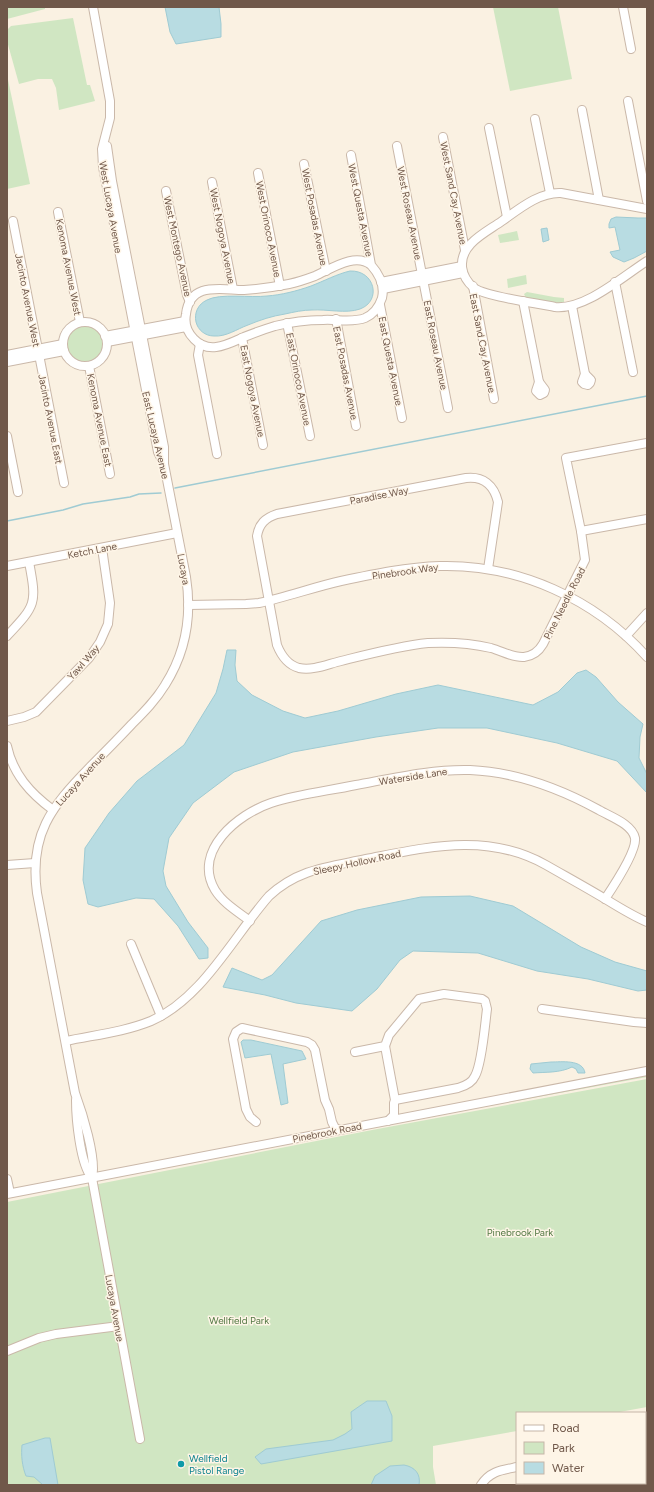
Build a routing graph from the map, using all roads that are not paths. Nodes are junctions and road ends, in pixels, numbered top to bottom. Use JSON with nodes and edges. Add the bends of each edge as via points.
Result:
{"nodes":[{"id":1,"x":93,"y":7,"type":"edge"},
{"id":2,"x":623,"y":7,"type":"edge"},
{"id":3,"x":631,"y":50,"type":"dead end"},
{"id":4,"x":628,"y":101,"type":"dead end"},
{"id":5,"x":582,"y":110,"type":"dead end"},
{"id":6,"x":535,"y":119,"type":"dead end"},
{"id":7,"x":489,"y":128,"type":"dead end"},
{"id":8,"x":443,"y":137,"type":"dead end"},
{"id":9,"x":397,"y":146,"type":"dead end"},
{"id":10,"x":351,"y":155,"type":"dead end"},
{"id":11,"x":304,"y":164,"type":"dead end"},
{"id":12,"x":258,"y":173,"type":"dead end"},
{"id":13,"x":212,"y":182,"type":"dead end"},
{"id":14,"x":166,"y":191,"type":"dead end"},
{"id":15,"x":550,"y":193,"type":"junction"},
{"id":16,"x":599,"y":200,"type":"junction"},
{"id":17,"x":647,"y":201,"type":"edge"},
{"id":18,"x":647,"y":209,"type":"edge"},
{"id":19,"x":58,"y":212,"type":"dead end"},
{"id":20,"x":507,"y":217,"type":"junction"},
{"id":21,"x":13,"y":221,"type":"dead end"},
{"id":22,"x":118,"y":228,"type":"joint"},
{"id":23,"x":465,"y":250,"type":"junction"},
{"id":24,"x":647,"y":261,"type":"edge"},
{"id":25,"x":372,"y":265,"type":"junction"},
{"id":26,"x":462,"y":270,"type":"junction"},
{"id":27,"x":326,"y":271,"type":"junction"},
{"id":28,"x":422,"y":278,"type":"junction"},
{"id":29,"x":615,"y":282,"type":"junction"},
{"id":30,"x":382,"y":285,"type":"junction"},
{"id":31,"x":280,"y":286,"type":"junction"},
{"id":32,"x":473,"y":286,"type":"junction"},
{"id":33,"x":233,"y":289,"type":"junction"},
{"id":34,"x":524,"y":301,"type":"junction"},
{"id":35,"x":190,"y":302,"type":"junction"},
{"id":36,"x":380,"y":305,"type":"junction"},
{"id":37,"x":572,"y":306,"type":"junction"},
{"id":38,"x":336,"y":319,"type":"junction"},
{"id":39,"x":80,"y":322,"type":"junction"},
{"id":40,"x":287,"y":323,"type":"junction"},
{"id":41,"x":186,"y":324,"type":"junction"},
{"id":42,"x":138,"y":333,"type":"junction"},
{"id":43,"x":242,"y":338,"type":"junction"},
{"id":44,"x":106,"y":339,"type":"junction"},
{"id":45,"x":200,"y":344,"type":"junction"},
{"id":46,"x":63,"y":347,"type":"junction"},
{"id":47,"x":38,"y":352,"type":"junction"},
{"id":48,"x":7,"y":355,"type":"edge"},
{"id":49,"x":7,"y":362,"type":"edge"},
{"id":50,"x":89,"y":366,"type":"junction"},
{"id":51,"x":633,"y":372,"type":"dead end"},
{"id":52,"x":585,"y":374,"type":"dead end"},
{"id":53,"x":539,"y":382,"type":"dead end"},
{"id":54,"x":494,"y":399,"type":"dead end"},
{"id":55,"x":448,"y":408,"type":"dead end"},
{"id":56,"x":402,"y":418,"type":"dead end"},
{"id":57,"x":356,"y":426,"type":"dead end"},
{"id":58,"x":7,"y":436,"type":"edge"},
{"id":59,"x":310,"y":436,"type":"dead end"},
{"id":60,"x":647,"y":443,"type":"edge"},
{"id":61,"x":264,"y":444,"type":"dead end"},
{"id":62,"x":217,"y":454,"type":"dead end"},
{"id":63,"x":110,"y":474,"type":"dead end"},
{"id":64,"x":64,"y":483,"type":"dead end"},
{"id":65,"x":18,"y":492,"type":"dead end"},
{"id":66,"x":647,"y":519,"type":"edge"},
{"id":67,"x":581,"y":532,"type":"junction"},
{"id":68,"x":177,"y":533,"type":"junction"},
{"id":69,"x":102,"y":548,"type":"junction"},
{"id":70,"x":29,"y":562,"type":"junction"},
{"id":71,"x":7,"y":566,"type":"edge"},
{"id":72,"x":488,"y":569,"type":"junction"},
{"id":73,"x":568,"y":596,"type":"junction"},
{"id":74,"x":269,"y":601,"type":"junction"},
{"id":75,"x":188,"y":605,"type":"junction"},
{"id":76,"x":647,"y":613,"type":"edge"},
{"id":77,"x":7,"y":636,"type":"edge"},
{"id":78,"x":626,"y":636,"type":"junction"},
{"id":79,"x":647,"y":657,"type":"edge"},
{"id":80,"x":7,"y":721,"type":"edge"},
{"id":81,"x":7,"y":746,"type":"edge"},
{"id":82,"x":53,"y":810,"type":"junction"},
{"id":83,"x":35,"y":863,"type":"junction"},
{"id":84,"x":7,"y":865,"type":"edge"},
{"id":85,"x":605,"y":899,"type":"junction"},
{"id":86,"x":250,"y":921,"type":"junction"},
{"id":87,"x":647,"y":922,"type":"edge"},
{"id":88,"x":131,"y":944,"type":"dead end"},
{"id":89,"x":542,"y":1009,"type":"dead end"},
{"id":90,"x":161,"y":1016,"type":"junction"},
{"id":91,"x":647,"y":1022,"type":"edge"},
{"id":92,"x":66,"y":1041,"type":"junction"},
{"id":93,"x":384,"y":1046,"type":"junction"},
{"id":94,"x":355,"y":1052,"type":"dead end"},
{"id":95,"x":647,"y":1071,"type":"edge"},
{"id":96,"x":325,"y":1100,"type":"junction"},
{"id":97,"x":395,"y":1100,"type":"junction"},
{"id":98,"x":410,"y":1116,"type":"junction"},
{"id":99,"x":387,"y":1121,"type":"junction"},
{"id":100,"x":256,"y":1122,"type":"dead end"},
{"id":101,"x":340,"y":1130,"type":"junction"},
{"id":102,"x":321,"y":1134,"type":"junction"},
{"id":103,"x":92,"y":1178,"type":"junction"},
{"id":104,"x":7,"y":1179,"type":"edge"},
{"id":105,"x":8,"y":1194,"type":"edge"},
{"id":106,"x":119,"y":1326,"type":"junction"},
{"id":107,"x":7,"y":1351,"type":"edge"},
{"id":108,"x":140,"y":1439,"type":"dead end"},
{"id":109,"x":516,"y":1468,"type":"edge"},
{"id":110,"x":481,"y":1485,"type":"edge"}],
"edges":[{"from":1,"to":22,"type":"street","name":"West Lucaya Avenue","via":[[110,102],[110,118],[102,154]]},
{"from":2,"to":3,"type":"street"},
{"from":4,"to":17,"type":"street"},
{"from":5,"to":16,"type":"street"},
{"from":6,"to":15,"type":"street"},
{"from":7,"to":20,"type":"street"},
{"from":8,"to":23,"type":"street","name":"West Sand Cay Avenue"},
{"from":9,"to":28,"type":"street","name":"West Roseau Avenue"},
{"from":10,"to":25,"type":"street","name":"West Questa Avenue"},
{"from":11,"to":27,"type":"street","name":"West Posadas Avenue"},
{"from":12,"to":31,"type":"street","name":"West Orinoco Avenue"},
{"from":13,"to":33,"type":"street","name":"West Nogoya Avenue"},
{"from":14,"to":35,"type":"street","name":"West Montego Avenue"},
{"from":15,"to":16,"type":"street"},
{"from":15,"to":20,"type":"street"},
{"from":16,"to":18,"type":"street"},
{"from":19,"to":39,"type":"street","name":"Kenoma Avenue West"},
{"from":20,"to":23,"type":"street","via":[[477,238]]},
{"from":21,"to":47,"type":"street","name":"Jacinto Avenue West"},
{"from":22,"to":42,"type":"street","name":"East Lucaya Avenue"},
{"from":23,"to":26,"type":"street"},
{"from":24,"to":29,"type":"street"},
{"from":25,"to":27,"type":"street","via":[[363,261],[352,261]]},
{"from":25,"to":30,"type":"street","name":"West Questa Avenue"},
{"from":26,"to":28,"type":"street"},
{"from":26,"to":32,"type":"street"},
{"from":27,"to":31,"type":"street"},
{"from":28,"to":30,"type":"street"},
{"from":28,"to":55,"type":"street","name":"East Roseau Avenue"},
{"from":29,"to":37,"type":"street","via":[[589,300]]},
{"from":29,"to":51,"type":"street"},
{"from":30,"to":36,"type":"street"},
{"from":31,"to":33,"type":"street"},
{"from":32,"to":34,"type":"street","via":[[487,293]]},
{"from":32,"to":54,"type":"street","name":"East Sand Cay Avenue"},
{"from":33,"to":35,"type":"street","via":[[217,288],[202,291]]},
{"from":34,"to":37,"type":"street","via":[[555,307]]},
{"from":34,"to":53,"type":"street"},
{"from":35,"to":41,"type":"street"},
{"from":36,"to":38,"type":"street","via":[[363,319]]},
{"from":36,"to":56,"type":"street","name":"East Questa Avenue"},
{"from":37,"to":52,"type":"street"},
{"from":38,"to":40,"type":"street"},
{"from":38,"to":57,"type":"street","name":"East Posadas Avenue"},
{"from":39,"to":44,"type":"street","via":[[98,326]]},
{"from":39,"to":46,"type":"street","via":[[71,326],[65,334]]},
{"from":40,"to":43,"type":"street"},
{"from":40,"to":59,"type":"street","name":"East Orinoco Avenue"},
{"from":41,"to":42,"type":"street"},
{"from":41,"to":45,"type":"street","via":[[193,338]]},
{"from":42,"to":44,"type":"street"},
{"from":42,"to":68,"type":"street","name":"East Lucaya Avenue","via":[[155,418],[159,456],[164,464]]},
{"from":43,"to":45,"type":"street","via":[[221,347]]},
{"from":43,"to":61,"type":"street","name":"East Nogoya Avenue"},
{"from":44,"to":50,"type":"street","via":[[105,353],[99,361]]},
{"from":45,"to":62,"type":"street","via":[[198,355]]},
{"from":46,"to":47,"type":"street"},
{"from":46,"to":50,"type":"street","via":[[71,361]]},
{"from":47,"to":48,"type":"street"},
{"from":47,"to":49,"type":"street"},
{"from":47,"to":64,"type":"street","name":"Jacinto Avenue East"},
{"from":50,"to":63,"type":"street","name":"Kenoma Avenue East"},
{"from":58,"to":65,"type":"street"},
{"from":60,"to":67,"type":"street","name":"Pine Needle Road","via":[[566,458]]},
{"from":66,"to":67,"type":"street"},
{"from":67,"to":73,"type":"street","name":"Pine Needle Road","via":[[585,560]]},
{"from":68,"to":69,"type":"street","name":"Ketch Lane"},
{"from":68,"to":75,"type":"street","name":"Lucaya","via":[[187,585]]},
{"from":69,"to":70,"type":"street","name":"Ketch Lane"},
{"from":69,"to":80,"type":"street","name":"Yawl Way","via":[[110,603],[108,624],[100,642],[89,658],[36,712]]},
{"from":70,"to":71,"type":"street","name":"Ketch Lane"},
{"from":70,"to":77,"type":"street","via":[[34,590],[33,603],[27,615]]},
{"from":72,"to":73,"type":"street","name":"Pinebrook Way","via":[[528,579]]},
{"from":72,"to":74,"type":"street","name":"Pinebrook Way","via":[[447,566],[405,569],[334,583]]},
{"from":72,"to":74,"type":"street","name":"Paradise Way","via":[[498,507],[497,497],[484,480],[466,478],[277,514],[268,518],[261,523],[257,536]]},
{"from":73,"to":74,"type":"street","name":"Pine Needle Road","via":[[543,644],[538,651],[529,656],[518,657],[470,644],[435,643],[374,653],[305,669],[290,663],[280,651]]},
{"from":73,"to":78,"type":"street","name":"Pinebrook Way","via":[[598,613]]},
{"from":74,"to":75,"type":"street","name":"Pinebrook Way"},
{"from":75,"to":82,"type":"street","name":"Lucaya Avenue","via":[[184,643],[163,689],[145,711],[66,791]]},
{"from":76,"to":78,"type":"street"},
{"from":78,"to":79,"type":"street","name":"Pinebrook Way"},
{"from":81,"to":82,"type":"street","via":[[13,765],[24,783]]},
{"from":82,"to":83,"type":"street","name":"Lucaya Avenue","via":[[42,834]]},
{"from":83,"to":84,"type":"street"},
{"from":83,"to":92,"type":"street","name":"Lucaya Avenue","via":[[37,893]]},
{"from":85,"to":86,"type":"street","name":"Sleepy Hollow Road","via":[[545,864],[519,854],[489,847],[449,845],[320,868],[302,874],[275,891]]},
{"from":85,"to":86,"type":"street","name":"Waterside Lane","via":[[635,845],[634,836],[628,827],[576,797],[538,782],[492,772],[447,770],[285,799],[258,809],[238,821],[215,845],[210,860],[210,876],[214,889],[223,900]]},
{"from":85,"to":87,"type":"street","name":"Sleepy Hollow Road"},
{"from":86,"to":90,"type":"street","name":"Sleepy Hollow Road","via":[[194,991],[178,1006]]},
{"from":88,"to":90,"type":"street"},
{"from":89,"to":91,"type":"street"},
{"from":90,"to":92,"type":"street","name":"Sleepy Hollow Road","via":[[125,1030]]},
{"from":92,"to":103,"type":"street","name":"Lucaya Avenue","via":[[84,1162]]},
{"from":93,"to":94,"type":"street"},
{"from":93,"to":97,"type":"street"},
{"from":93,"to":97,"type":"street","via":[[389,1035],[419,999],[444,994],[482,999],[486,1003],[479,1067],[472,1081],[458,1088]]},
{"from":95,"to":98,"type":"street","name":"Pinebrook Road"},
{"from":96,"to":100,"type":"street","via":[[312,1045],[247,1028],[240,1029],[233,1039],[246,1108]]},
{"from":96,"to":101,"type":"street","via":[[333,1126]]},
{"from":96,"to":102,"type":"street","via":[[327,1126]]},
{"from":97,"to":98,"type":"street","via":[[399,1103],[402,1114]]},
{"from":97,"to":99,"type":"street","via":[[394,1115]]},
{"from":98,"to":99,"type":"street","name":"Pinebrook Road"},
{"from":99,"to":101,"type":"street","name":"Pinebrook Road"},
{"from":101,"to":102,"type":"street","name":"Pinebrook Road"},
{"from":102,"to":103,"type":"street","name":"Pinebrook Road"},
{"from":103,"to":105,"type":"street","name":"Pinebrook Road"},
{"from":103,"to":106,"type":"street","name":"Lucaya Avenue"},
{"from":104,"to":105,"type":"street"},
{"from":106,"to":107,"type":"street","via":[[56,1334]]},
{"from":106,"to":108,"type":"street","name":"Lucaya Avenue"},
{"from":109,"to":110,"type":"street","via":[[493,1473]]}]}
